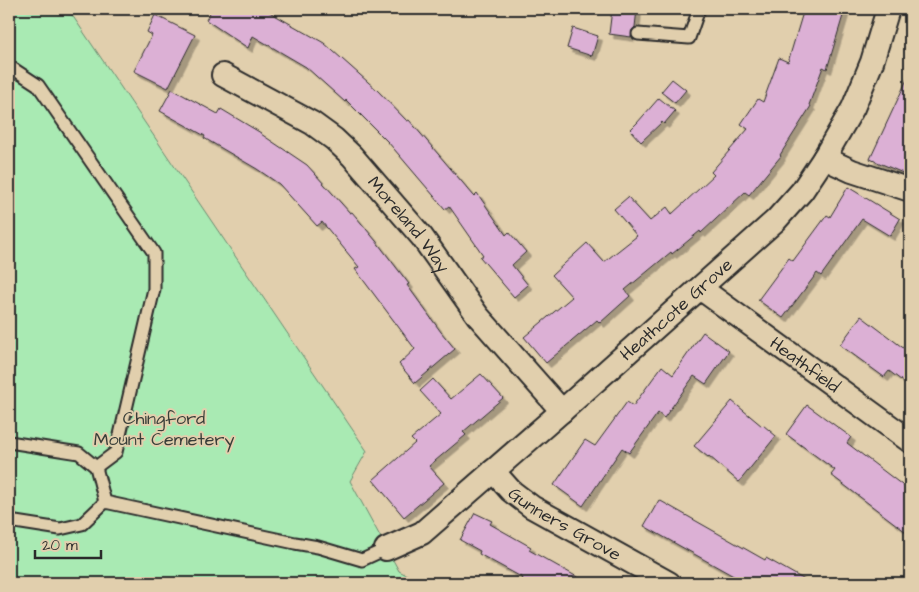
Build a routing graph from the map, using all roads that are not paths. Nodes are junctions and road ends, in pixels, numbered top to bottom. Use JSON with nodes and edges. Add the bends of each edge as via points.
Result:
{"nodes":[{"id":1,"x":699,"y":9,"type":"edge"},
{"id":2,"x":888,"y":9,"type":"edge"},
{"id":3,"x":638,"y":34,"type":"dead end"},
{"id":4,"x":9,"y":66,"type":"edge"},
{"id":5,"x":223,"y":75,"type":"dead end"},
{"id":6,"x":824,"y":158,"type":"junction"},
{"id":7,"x":910,"y":190,"type":"edge"},
{"id":8,"x":700,"y":288,"type":"junction"},
{"id":9,"x":562,"y":411,"type":"junction"},
{"id":10,"x":910,"y":441,"type":"edge"},
{"id":11,"x":9,"y":442,"type":"edge"},
{"id":12,"x":96,"y":467,"type":"junction"},
{"id":13,"x":493,"y":471,"type":"junction"},
{"id":14,"x":105,"y":502,"type":"junction"},
{"id":15,"x":9,"y":521,"type":"edge"},
{"id":16,"x":386,"y":549,"type":"joint"},
{"id":17,"x":669,"y":583,"type":"edge"}],
"edges":[{"from":1,"to":3,"type":"lane","via":[[689,38]]},
{"from":2,"to":6,"type":"street","name":"Heathcote Grove","via":[[872,62],[853,108]]},
{"from":4,"to":12,"type":"lane","via":[[38,85],[154,253],[154,289],[116,452]]},
{"from":5,"to":9,"type":"street","name":"Moreland Way","via":[[312,123],[334,139],[422,237],[478,316]]},
{"from":6,"to":7,"type":"street"},
{"from":6,"to":8,"type":"street","name":"Heathcote Grove","via":[[802,191],[776,220]]},
{"from":8,"to":9,"type":"street","name":"Heathcote Grove"},
{"from":8,"to":10,"type":"street","name":"Heathfield"},
{"from":9,"to":13,"type":"street","name":"Heathcote Grove"},
{"from":11,"to":12,"type":"lane","via":[[79,453]]},
{"from":12,"to":14,"type":"lane"},
{"from":13,"to":16,"type":"street","name":"Heathcote Grove","via":[[422,532]]},
{"from":13,"to":17,"type":"street","name":"Gunners Grove","via":[[511,491],[532,506]]},
{"from":14,"to":15,"type":"lane","via":[[82,524],[60,529]]},
{"from":14,"to":16,"type":"lane","via":[[318,547],[362,560]]}]}
